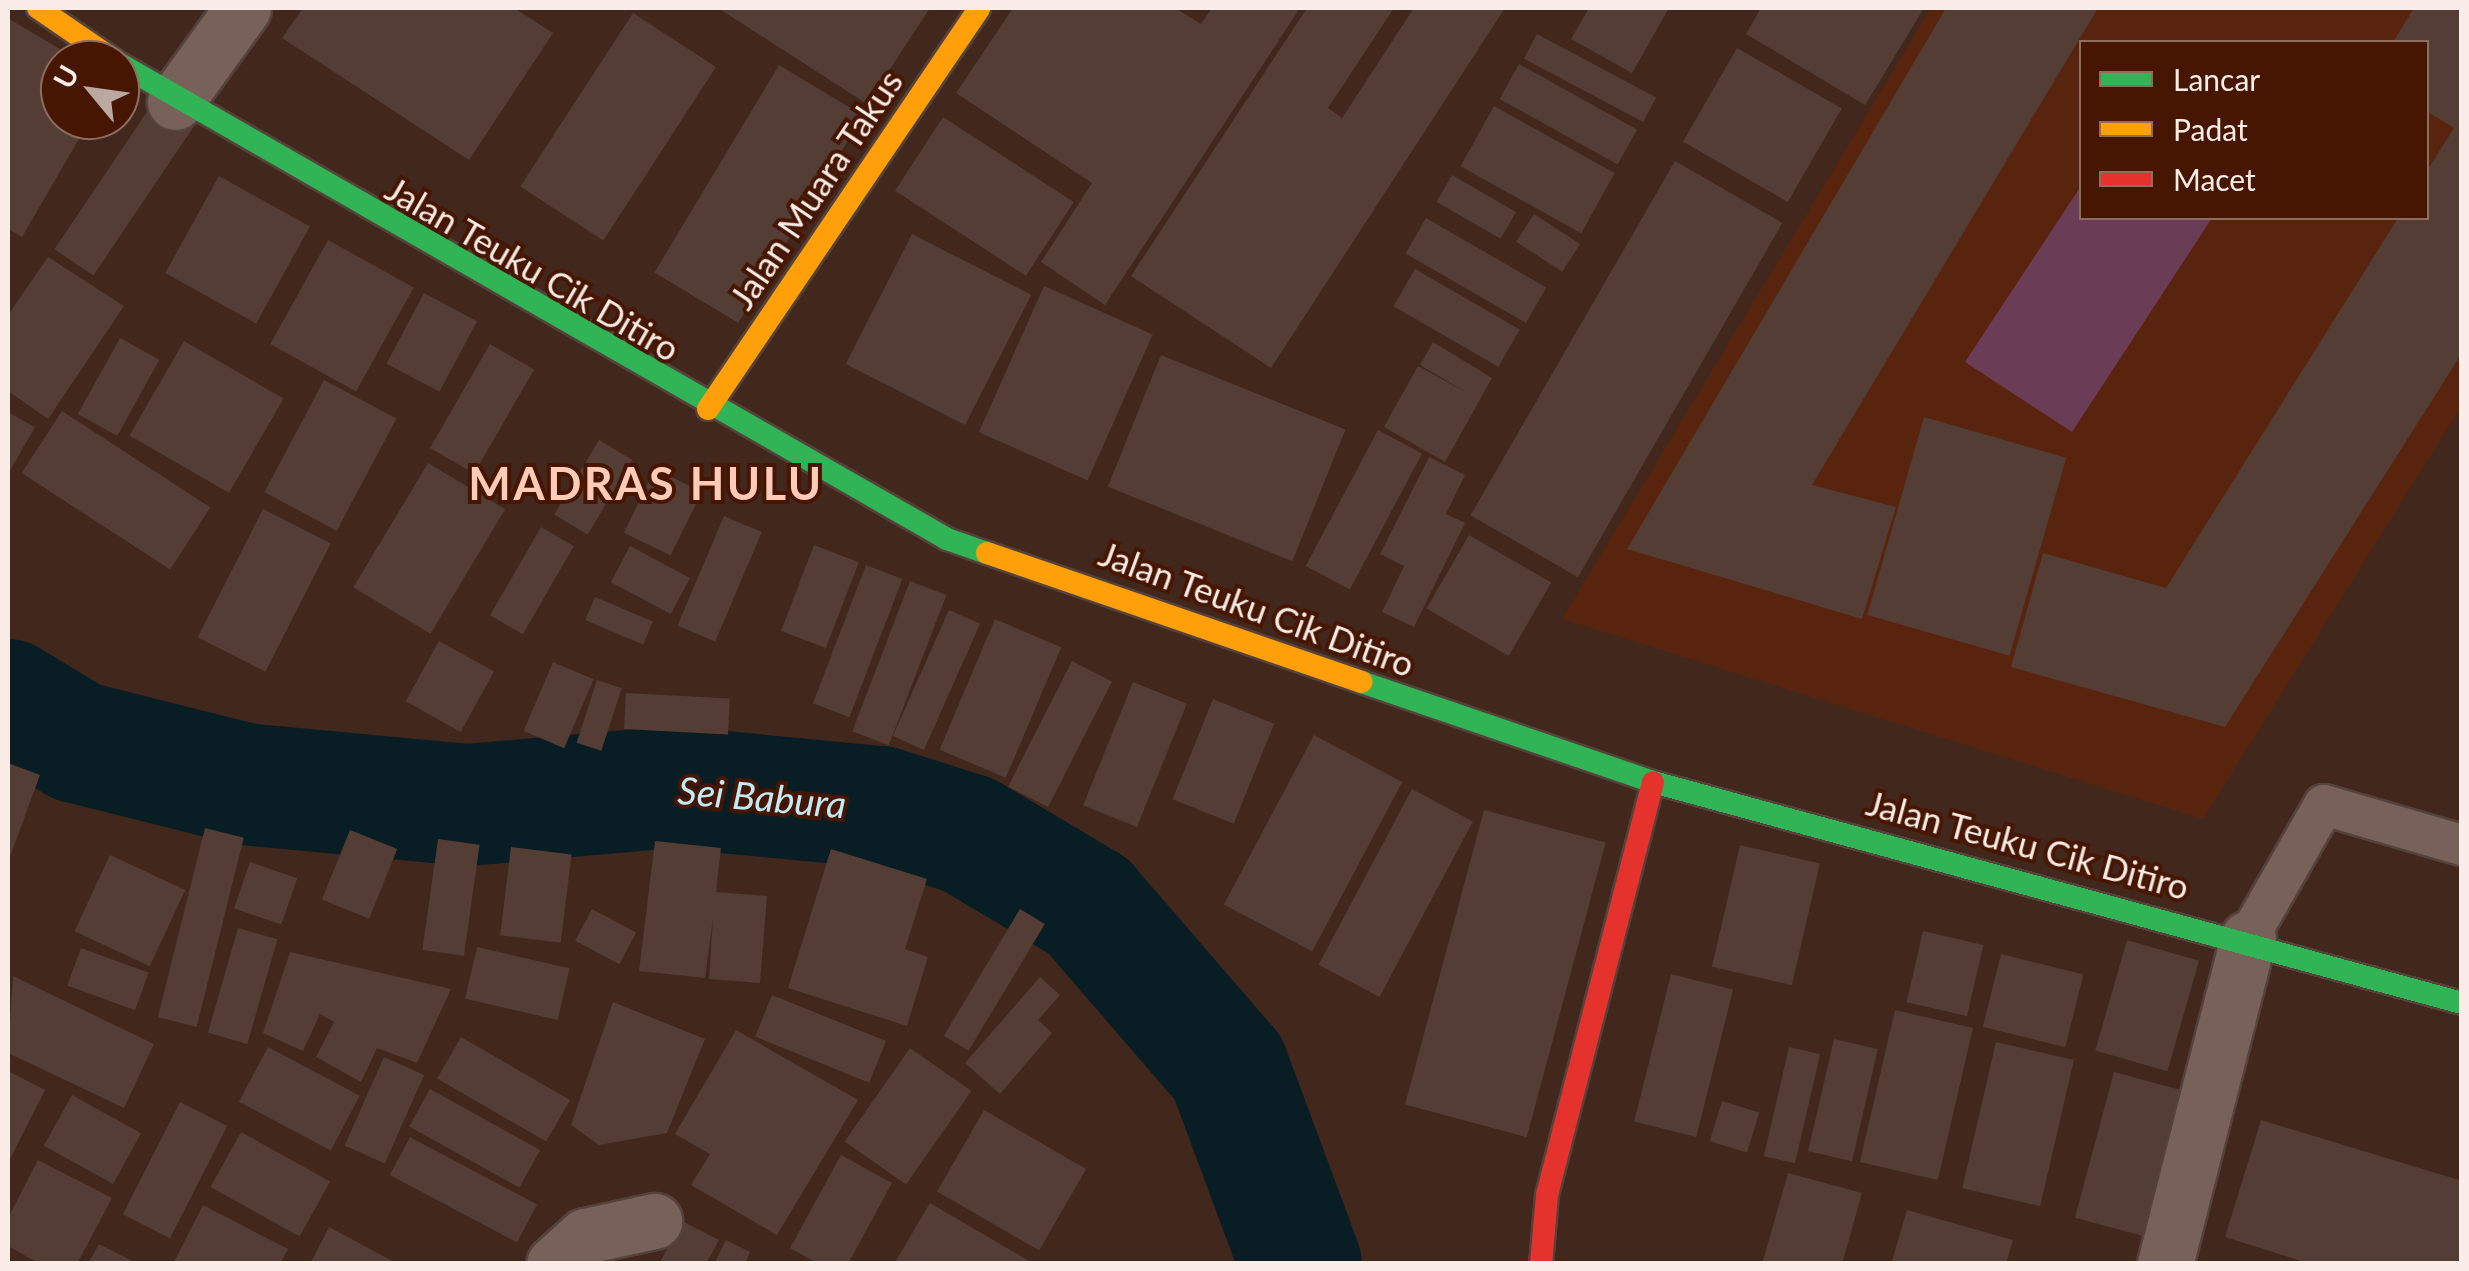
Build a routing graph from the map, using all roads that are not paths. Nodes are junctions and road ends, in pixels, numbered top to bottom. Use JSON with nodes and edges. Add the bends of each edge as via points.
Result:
{"nodes":[{"id":1,"x":38,"y":8,"type":"edge"},
{"id":2,"x":242,"y":8,"type":"edge"},
{"id":3,"x":979,"y":8,"type":"edge"},
{"id":4,"x":85,"y":40,"type":"edge"},
{"id":5,"x":140,"y":78,"type":"edge"},
{"id":6,"x":175,"y":102,"type":"junction"},
{"id":7,"x":708,"y":410,"type":"junction"},
{"id":8,"x":1653,"y":782,"type":"junction"},
{"id":9,"x":2462,"y":845,"type":"edge"},
{"id":10,"x":2248,"y":938,"type":"junction"},
{"id":11,"x":2462,"y":1003,"type":"edge"},
{"id":12,"x":654,"y":1221,"type":"dead end"},
{"id":13,"x":554,"y":1264,"type":"edge"},
{"id":14,"x":1541,"y":1264,"type":"edge"},
{"id":15,"x":2165,"y":1264,"type":"edge"}],
"edges":[{"from":1,"to":4,"type":"street","name":"Jalan Teuku Cik Ditiro"},
{"from":2,"to":6,"type":"street"},
{"from":3,"to":7,"type":"street","name":"Jalan Muara Takus"},
{"from":5,"to":6,"type":"street","name":"Jalan Teuku Cik Ditiro"},
{"from":6,"to":7,"type":"street","name":"Jalan Teuku Cik Ditiro"},
{"from":7,"to":8,"type":"street","name":"Jalan Teuku Cik Ditiro","via":[[947,539]]},
{"from":8,"to":10,"type":"street","name":"Jalan Teuku Cik Ditiro"},
{"from":8,"to":14,"type":"street","via":[[1546,1195]]},
{"from":9,"to":10,"type":"lane","via":[[2324,805]]},
{"from":10,"to":11,"type":"street","name":"Jalan Teuku Cik Ditiro"},
{"from":10,"to":15,"type":"street"},
{"from":12,"to":13,"type":"street","via":[[586,1236]]}]}
